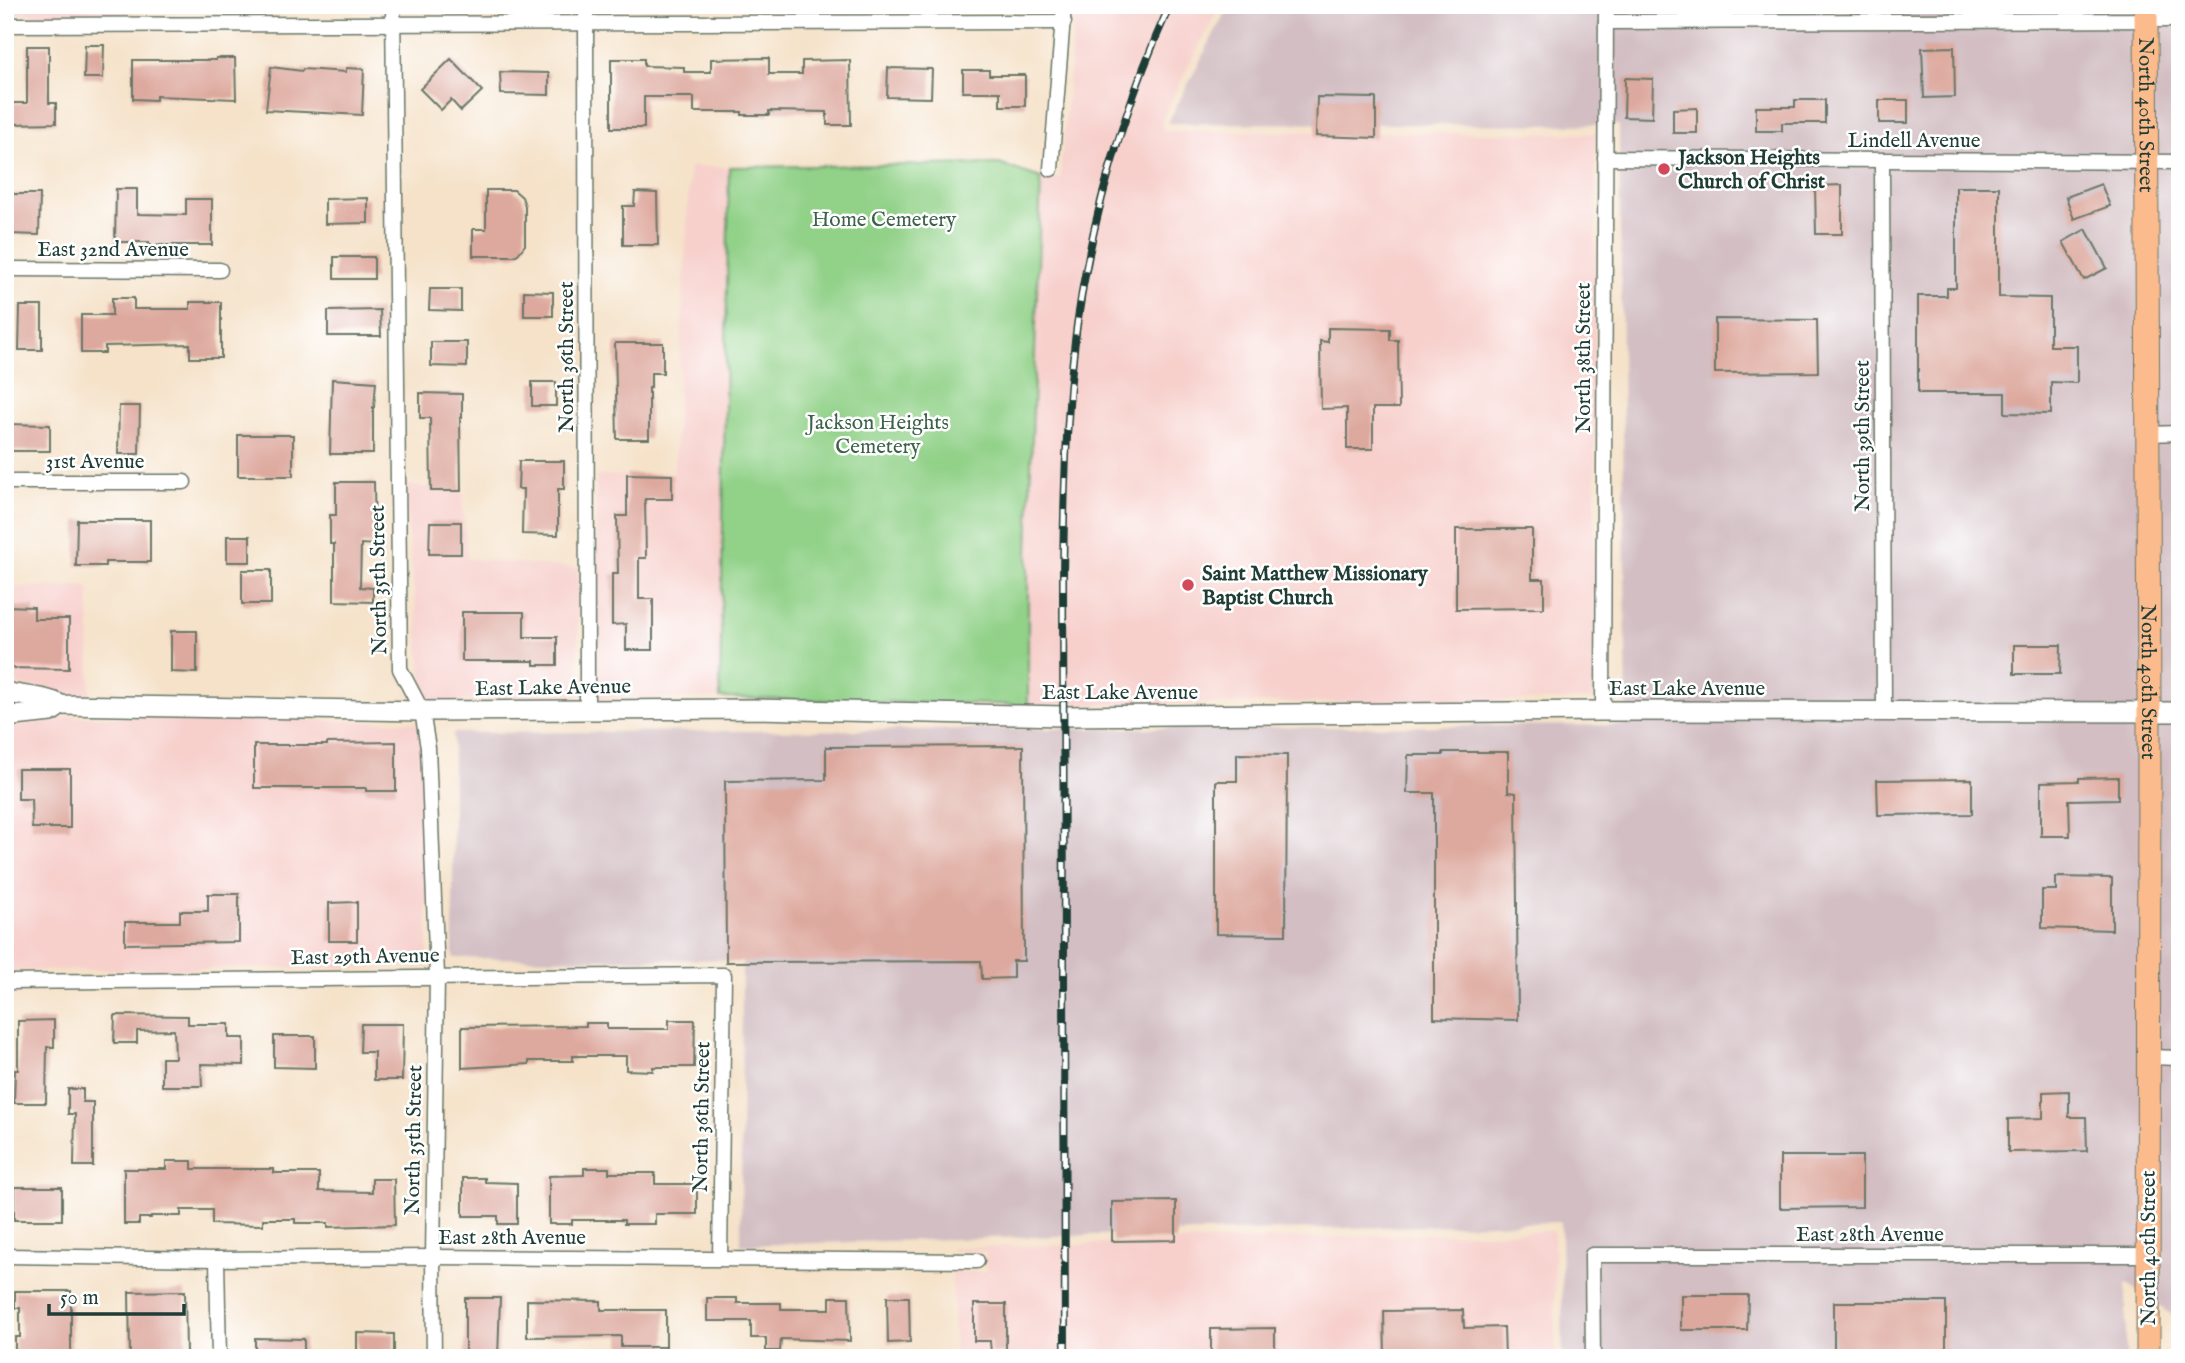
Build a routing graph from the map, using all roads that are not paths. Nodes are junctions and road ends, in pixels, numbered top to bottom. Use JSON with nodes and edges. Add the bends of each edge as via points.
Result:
{"nodes":[{"id":1,"x":393,"y":5,"type":"edge"},
{"id":2,"x":586,"y":5,"type":"edge"},
{"id":3,"x":1064,"y":5,"type":"edge"},
{"id":4,"x":1606,"y":5,"type":"edge"},
{"id":5,"x":2146,"y":12,"type":"edge"},
{"id":6,"x":2180,"y":20,"type":"edge"},
{"id":7,"x":1064,"y":22,"type":"junction"},
{"id":8,"x":1606,"y":22,"type":"junction"},
{"id":9,"x":393,"y":24,"type":"junction"},
{"id":10,"x":586,"y":24,"type":"junction"},
{"id":11,"x":5,"y":25,"type":"edge"},
{"id":12,"x":1605,"y":158,"type":"junction"},
{"id":13,"x":1882,"y":161,"type":"junction"},
{"id":14,"x":2146,"y":161,"type":"junction"},
{"id":15,"x":2180,"y":162,"type":"edge"},
{"id":16,"x":1051,"y":169,"type":"dead end"},
{"id":17,"x":5,"y":269,"type":"edge"},
{"id":18,"x":220,"y":270,"type":"dead end"},
{"id":19,"x":2180,"y":433,"type":"edge"},
{"id":20,"x":2147,"y":434,"type":"junction"},
{"id":21,"x":5,"y":482,"type":"edge"},
{"id":22,"x":184,"y":482,"type":"dead end"},
{"id":23,"x":5,"y":692,"type":"edge"},
{"id":24,"x":61,"y":705,"type":"junction"},
{"id":25,"x":587,"y":709,"type":"junction"},
{"id":26,"x":422,"y":711,"type":"junction"},
{"id":27,"x":1603,"y":711,"type":"junction"},
{"id":28,"x":2149,"y":711,"type":"junction"},
{"id":29,"x":1884,"y":712,"type":"junction"},
{"id":30,"x":2180,"y":712,"type":"edge"},
{"id":31,"x":5,"y":716,"type":"edge"},
{"id":32,"x":724,"y":975,"type":"joint"},
{"id":33,"x":437,"y":976,"type":"junction"},
{"id":34,"x":5,"y":982,"type":"edge"},
{"id":35,"x":2148,"y":1057,"type":"junction"},
{"id":36,"x":2180,"y":1058,"type":"edge"},
{"id":37,"x":2148,"y":1255,"type":"junction"},
{"id":38,"x":5,"y":1256,"type":"edge"},
{"id":39,"x":433,"y":1257,"type":"junction"},
{"id":40,"x":218,"y":1259,"type":"junction"},
{"id":41,"x":720,"y":1259,"type":"junction"},
{"id":42,"x":977,"y":1261,"type":"dead end"},
{"id":43,"x":219,"y":1358,"type":"edge"},
{"id":44,"x":434,"y":1358,"type":"edge"},
{"id":45,"x":1594,"y":1358,"type":"edge"},
{"id":46,"x":2148,"y":1358,"type":"edge"}],
"edges":[{"from":1,"to":9,"type":"street","name":"North 35th Street"},
{"from":2,"to":10,"type":"street","name":"North 36th Street"},
{"from":3,"to":7,"type":"street"},
{"from":4,"to":8,"type":"street","name":"North 38th Street"},
{"from":5,"to":6,"type":"street"},
{"from":5,"to":8,"type":"street"},
{"from":5,"to":14,"type":"main road","name":"North 40th Street"},
{"from":7,"to":10,"type":"street"},
{"from":7,"to":16,"type":"street"},
{"from":8,"to":12,"type":"street","name":"North 38th Street"},
{"from":9,"to":10,"type":"street"},
{"from":9,"to":11,"type":"street"},
{"from":9,"to":26,"type":"street","name":"North 35th Street","via":[[400,669]]},
{"from":10,"to":25,"type":"street","name":"North 36th Street"},
{"from":12,"to":13,"type":"street","name":"Lindell Avenue"},
{"from":12,"to":27,"type":"street","name":"North 38th Street"},
{"from":13,"to":14,"type":"street","name":"Lindell Avenue"},
{"from":13,"to":29,"type":"street","name":"North 39th Street"},
{"from":14,"to":15,"type":"street","name":"Lindell Avenue"},
{"from":14,"to":20,"type":"main road","name":"North 40th Street"},
{"from":17,"to":18,"type":"street","name":"East 32nd Avenue"},
{"from":19,"to":20,"type":"street"},
{"from":20,"to":28,"type":"main road","name":"North 40th Street"},
{"from":21,"to":22,"type":"street","name":"31st Avenue"},
{"from":23,"to":24,"type":"street","name":"East Lake Avenue","via":[[51,699]]},
{"from":24,"to":26,"type":"street","name":"East Lake Avenue"},
{"from":24,"to":31,"type":"street","name":"East Lake Avenue","via":[[51,712]]},
{"from":25,"to":26,"type":"street","name":"East Lake Avenue"},
{"from":25,"to":27,"type":"street","name":"East Lake Avenue","via":[[1063,716]]},
{"from":26,"to":33,"type":"street","name":"North 35th Street","via":[[428,748]]},
{"from":27,"to":29,"type":"street","name":"East Lake Avenue"},
{"from":28,"to":29,"type":"street","name":"East Lake Avenue"},
{"from":28,"to":30,"type":"street","name":"East Lake Avenue"},
{"from":28,"to":35,"type":"main road","name":"North 40th Street"},
{"from":32,"to":33,"type":"street","name":"East 29th Avenue"},
{"from":32,"to":41,"type":"street","name":"North 36th Street"},
{"from":33,"to":34,"type":"street","name":"East 29th Avenue"},
{"from":33,"to":39,"type":"street","name":"North 35th Street"},
{"from":35,"to":36,"type":"street"},
{"from":35,"to":37,"type":"main road","name":"North 40th Street"},
{"from":37,"to":45,"type":"street","name":"East 28th Avenue","via":[[1592,1255]]},
{"from":37,"to":46,"type":"main road","name":"North 40th Street"},
{"from":38,"to":40,"type":"street","name":"East 28th Avenue"},
{"from":39,"to":40,"type":"street","name":"East 28th Avenue"},
{"from":39,"to":41,"type":"street","name":"East 28th Avenue"},
{"from":39,"to":44,"type":"street","name":"North 35th Street"},
{"from":40,"to":43,"type":"street"},
{"from":41,"to":42,"type":"street","name":"East 28th Avenue"}]}
